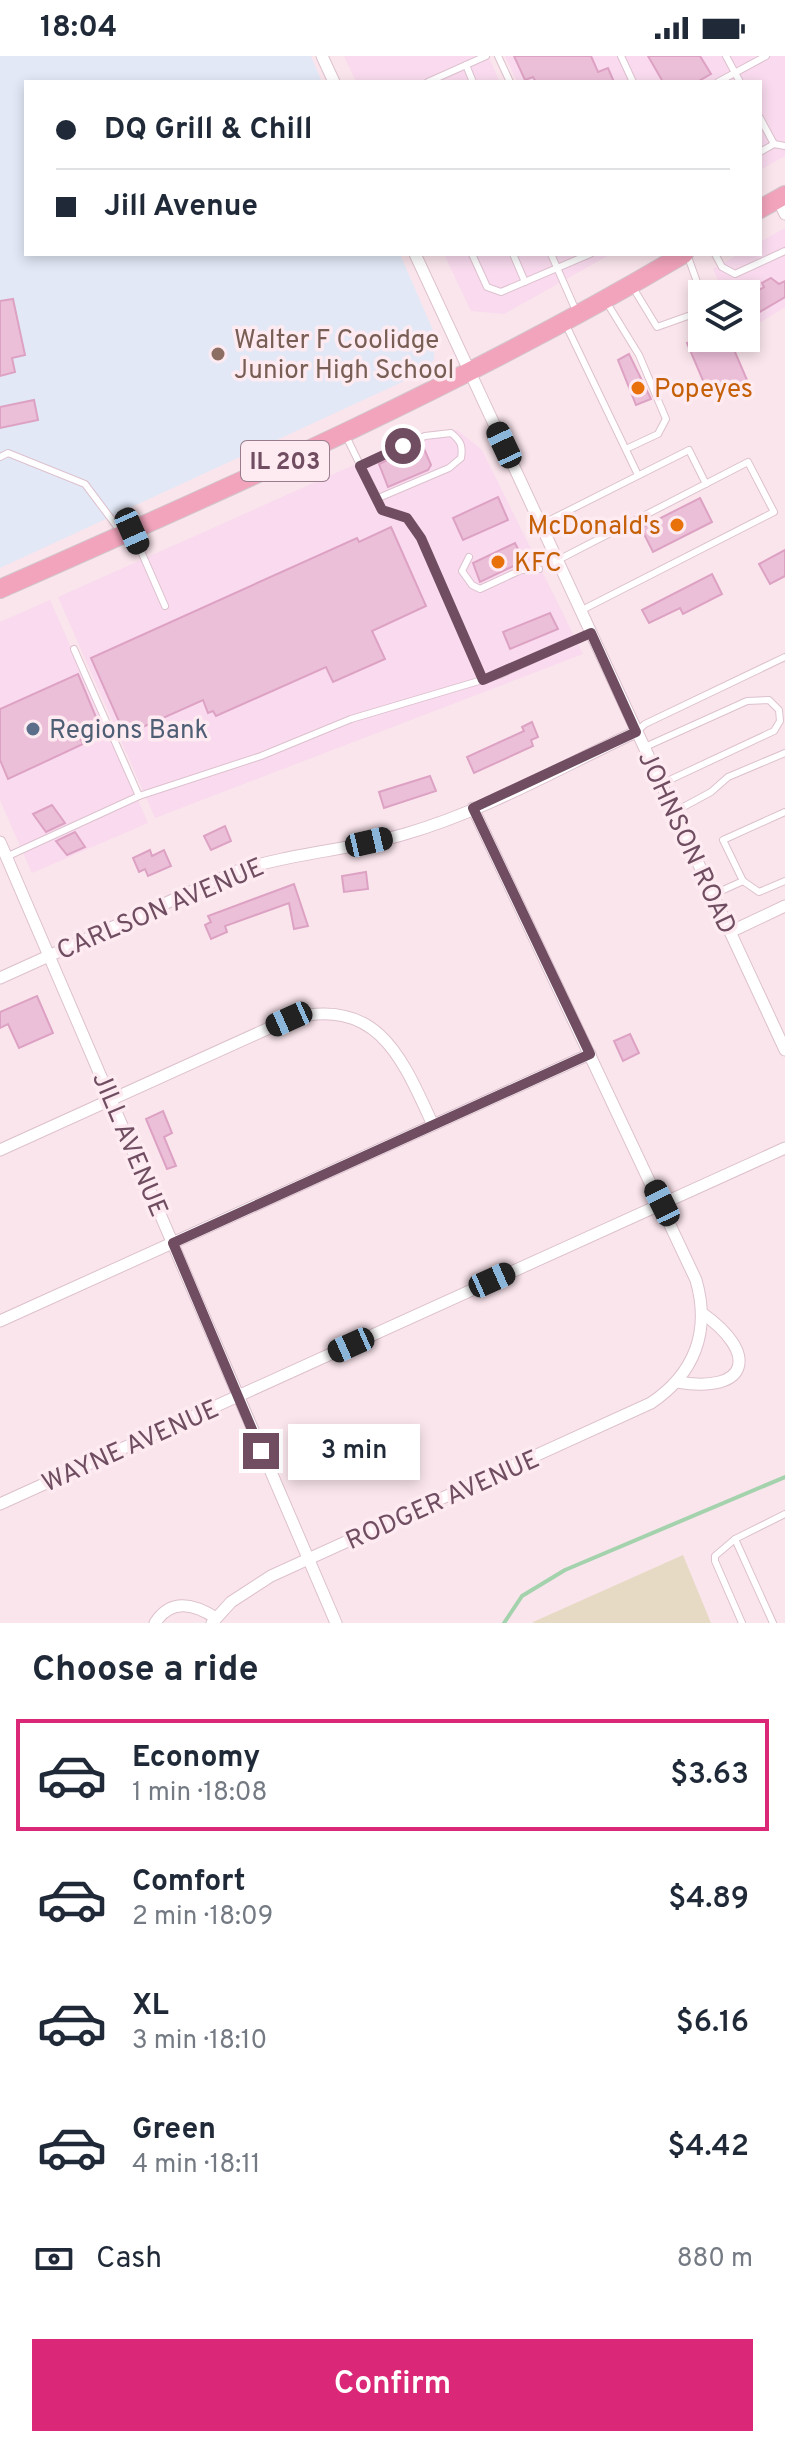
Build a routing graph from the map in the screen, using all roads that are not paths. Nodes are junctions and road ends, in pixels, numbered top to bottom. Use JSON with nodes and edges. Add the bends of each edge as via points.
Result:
{"nodes":[{"id":1,"x":322,"y":56,"type":"edge"},
{"id":2,"x":486,"y":56,"type":"edge"},
{"id":3,"x":498,"y":56,"type":"edge"},
{"id":4,"x":621,"y":56,"type":"edge"},
{"id":5,"x":726,"y":56,"type":"edge"},
{"id":6,"x":766,"y":56,"type":"edge"},
{"id":7,"x":466,"y":65,"type":"junction"},
{"id":8,"x":736,"y":79,"type":"edge"},
{"id":9,"x":333,"y":80,"type":"edge"},
{"id":10,"x":432,"y":80,"type":"edge"},
{"id":11,"x":472,"y":80,"type":"edge"},
{"id":12,"x":509,"y":80,"type":"edge"},
{"id":13,"x":632,"y":80,"type":"edge"},
{"id":14,"x":762,"y":122,"type":"edge"},
{"id":15,"x":774,"y":144,"type":"junction"},
{"id":16,"x":785,"y":146,"type":"edge"},
{"id":17,"x":762,"y":151,"type":"edge"},
{"id":18,"x":783,"y":203,"type":"edge"},
{"id":19,"x":762,"y":208,"type":"edge"},
{"id":20,"x":785,"y":251,"type":"edge"},
{"id":21,"x":416,"y":256,"type":"edge"},
{"id":22,"x":473,"y":256,"type":"edge"},
{"id":23,"x":514,"y":256,"type":"edge"},
{"id":24,"x":552,"y":256,"type":"edge"},
{"id":25,"x":585,"y":256,"type":"edge"},
{"id":26,"x":682,"y":256,"type":"edge"},
{"id":27,"x":686,"y":256,"type":"edge"},
{"id":28,"x":716,"y":256,"type":"edge"},
{"id":29,"x":558,"y":268,"type":"junction"},
{"id":30,"x":696,"y":280,"type":"edge"},
{"id":31,"x":525,"y":282,"type":"junction"},
{"id":32,"x":632,"y":285,"type":"junction"},
{"id":33,"x":605,"y":300,"type":"junction"},
{"id":34,"x":688,"y":316,"type":"edge"},
{"id":35,"x":572,"y":319,"type":"junction"},
{"id":36,"x":471,"y":373,"type":"junction"},
{"id":37,"x":345,"y":433,"type":"junction"},
{"id":38,"x":626,"y":449,"type":"junction"},
{"id":39,"x":0,"y":457,"type":"edge"},
{"id":40,"x":360,"y":466,"type":"junction"},
{"id":41,"x":638,"y":475,"type":"junction"},
{"id":42,"x":706,"y":484,"type":"junction"},
{"id":43,"x":376,"y":499,"type":"junction"},
{"id":44,"x":540,"y":525,"type":"junction"},
{"id":45,"x":128,"y":533,"type":"junction"},
{"id":46,"x":469,"y":557,"type":"dead end"},
{"id":47,"x":557,"y":561,"type":"junction"},
{"id":48,"x":539,"y":569,"type":"dead end"},
{"id":49,"x":0,"y":589,"type":"edge"},
{"id":50,"x":165,"y":606,"type":"dead end"},
{"id":51,"x":580,"y":611,"type":"junction"},
{"id":52,"x":591,"y":633,"type":"junction"},
{"id":53,"x":74,"y":649,"type":"dead end"},
{"id":54,"x":785,"y":657,"type":"edge"},
{"id":55,"x":483,"y":680,"type":"junction"},
{"id":56,"x":636,"y":732,"type":"junction"},
{"id":57,"x":644,"y":747,"type":"junction"},
{"id":58,"x":785,"y":753,"type":"edge"},
{"id":59,"x":661,"y":784,"type":"junction"},
{"id":60,"x":139,"y":796,"type":"junction"},
{"id":61,"x":473,"y":808,"type":"junction"},
{"id":62,"x":674,"y":812,"type":"junction"},
{"id":63,"x":785,"y":812,"type":"edge"},
{"id":64,"x":0,"y":842,"type":"edge"},
{"id":65,"x":6,"y":857,"type":"junction"},
{"id":66,"x":743,"y":881,"type":"junction"},
{"id":67,"x":785,"y":881,"type":"edge"},
{"id":68,"x":712,"y":895,"type":"junction"},
{"id":69,"x":785,"y":906,"type":"edge"},
{"id":70,"x":730,"y":932,"type":"junction"},
{"id":71,"x":49,"y":955,"type":"junction"},
{"id":72,"x":0,"y":978,"type":"edge"},
{"id":73,"x":785,"y":1050,"type":"edge"},
{"id":74,"x":590,"y":1054,"type":"junction"},
{"id":75,"x":111,"y":1099,"type":"junction"},
{"id":76,"x":433,"y":1125,"type":"junction"},
{"id":77,"x":785,"y":1148,"type":"edge"},
{"id":78,"x":0,"y":1150,"type":"edge"},
{"id":79,"x":662,"y":1203,"type":"junction"},
{"id":80,"x":173,"y":1243,"type":"junction"},
{"id":81,"x":702,"y":1313,"type":"junction"},
{"id":82,"x":0,"y":1321,"type":"edge"},
{"id":83,"x":677,"y":1382,"type":"junction"},
{"id":84,"x":238,"y":1396,"type":"junction"},
{"id":85,"x":0,"y":1504,"type":"edge"},
{"id":86,"x":785,"y":1514,"type":"edge"},
{"id":87,"x":735,"y":1539,"type":"junction"},
{"id":88,"x":308,"y":1560,"type":"junction"},
{"id":89,"x":214,"y":1621,"type":"edge"},
{"id":90,"x":155,"y":1623,"type":"edge"},
{"id":91,"x":336,"y":1623,"type":"edge"},
{"id":92,"x":742,"y":1623,"type":"edge"},
{"id":93,"x":773,"y":1623,"type":"edge"}],
"edges":[{"from":1,"to":9,"type":"street"},
{"from":2,"to":7,"type":"lane"},
{"from":3,"to":12,"type":"lane"},
{"from":4,"to":13,"type":"lane"},
{"from":5,"to":8,"type":"lane"},
{"from":6,"to":8,"type":"lane"},
{"from":7,"to":10,"type":"lane"},
{"from":7,"to":11,"type":"lane"},
{"from":14,"to":15,"type":"lane"},
{"from":15,"to":16,"type":"lane"},
{"from":15,"to":17,"type":"lane"},
{"from":18,"to":19,"type":"main road"},
{"from":20,"to":28,"type":"lane","via":[[735,274]]},
{"from":21,"to":36,"type":"street","name":"JOHNSON ROAD"},
{"from":22,"to":31,"type":"lane","via":[[491,292]]},
{"from":23,"to":31,"type":"lane"},
{"from":24,"to":29,"type":"lane"},
{"from":25,"to":29,"type":"lane"},
{"from":26,"to":32,"type":"main road","number":"IL 203"},
{"from":27,"to":30,"type":"lane"},
{"from":29,"to":31,"type":"lane"},
{"from":29,"to":35,"type":"lane"},
{"from":32,"to":33,"type":"main road","number":"IL 203"},
{"from":32,"to":34,"type":"lane","via":[[657,327]]},
{"from":33,"to":35,"type":"main road","number":"IL 203"},
{"from":33,"to":38,"type":"lane","via":[[639,355],[666,419],[658,434]]},
{"from":35,"to":36,"type":"main road","number":"IL 203"},
{"from":35,"to":38,"type":"lane"},
{"from":36,"to":37,"type":"main road","number":"IL 203"},
{"from":36,"to":44,"type":"street","name":"JOHNSON ROAD"},
{"from":37,"to":40,"type":"lane"},
{"from":37,"to":45,"type":"main road","number":"IL 203"},
{"from":38,"to":41,"type":"lane"},
{"from":39,"to":45,"type":"lane","via":[[8,453],[85,484]]},
{"from":40,"to":43,"type":"lane"},
{"from":40,"to":43,"type":"lane","via":[[432,434],[451,433],[462,447],[461,458],[449,468]]},
{"from":41,"to":42,"type":"lane","via":[[689,450]]},
{"from":41,"to":44,"type":"lane"},
{"from":42,"to":47,"type":"lane"},
{"from":42,"to":51,"type":"lane","via":[[748,462],[774,512]]},
{"from":43,"to":55,"type":"lane","via":[[382,510],[407,518],[421,538]]},
{"from":44,"to":47,"type":"street","name":"JOHNSON ROAD"},
{"from":45,"to":49,"type":"main road","number":"IL 203"},
{"from":45,"to":50,"type":"lane"},
{"from":46,"to":48,"type":"lane","via":[[462,571],[480,589],[521,570]]},
{"from":47,"to":51,"type":"street","name":"JOHNSON ROAD"},
{"from":51,"to":52,"type":"street","name":"JOHNSON ROAD"},
{"from":52,"to":55,"type":"lane"},
{"from":52,"to":56,"type":"street","name":"JOHNSON ROAD"},
{"from":53,"to":60,"type":"lane"},
{"from":54,"to":56,"type":"lane"},
{"from":55,"to":60,"type":"lane","via":[[351,719],[261,756]]},
{"from":56,"to":57,"type":"street","name":"JOHNSON ROAD"},
{"from":56,"to":61,"type":"street","name":"CARLSON AVENUE"},
{"from":57,"to":59,"type":"street","name":"JOHNSON ROAD"},
{"from":57,"to":59,"type":"lane","via":[[747,701],[769,700],[779,710],[774,731]]},
{"from":58,"to":62,"type":"lane","via":[[728,777]]},
{"from":59,"to":62,"type":"street","name":"JOHNSON ROAD"},
{"from":60,"to":65,"type":"lane"},
{"from":61,"to":71,"type":"street","name":"CARLSON AVENUE","via":[[404,834],[276,858],[237,871]]},
{"from":61,"to":74,"type":"street","name":"RODGER AVENUE"},
{"from":62,"to":68,"type":"street","name":"JOHNSON ROAD"},
{"from":63,"to":66,"type":"lane","via":[[723,840]]},
{"from":64,"to":65,"type":"street","name":"JILL AVENUE"},
{"from":65,"to":71,"type":"street","name":"JILL AVENUE"},
{"from":66,"to":67,"type":"lane","via":[[759,892]]},
{"from":66,"to":68,"type":"lane"},
{"from":68,"to":70,"type":"street","name":"JOHNSON ROAD"},
{"from":69,"to":70,"type":"street"},
{"from":70,"to":73,"type":"street","name":"JOHNSON ROAD"},
{"from":71,"to":72,"type":"street","name":"CARLSON AVENUE"},
{"from":71,"to":75,"type":"street","name":"JILL AVENUE"},
{"from":74,"to":76,"type":"street"},
{"from":74,"to":79,"type":"street","name":"RODGER AVENUE"},
{"from":75,"to":76,"type":"street","via":[[289,1019],[322,1013],[366,1024],[391,1045]]},
{"from":75,"to":78,"type":"street"},
{"from":75,"to":80,"type":"street","name":"JILL AVENUE"},
{"from":76,"to":80,"type":"street"},
{"from":77,"to":79,"type":"street","name":"WAYNE AVENUE"},
{"from":79,"to":81,"type":"street","name":"RODGER AVENUE","via":[[696,1280]]},
{"from":79,"to":84,"type":"street","name":"WAYNE AVENUE"},
{"from":80,"to":82,"type":"street"},
{"from":80,"to":84,"type":"street","name":"JILL AVENUE"},
{"from":81,"to":83,"type":"street","name":"RODGER AVENUE","via":[[699,1344]]},
{"from":81,"to":83,"type":"street","via":[[727,1330],[739,1349],[740,1365],[733,1376],[706,1387]]},
{"from":83,"to":88,"type":"street","name":"RODGER AVENUE","via":[[624,1418]]},
{"from":84,"to":85,"type":"street","name":"WAYNE AVENUE"},
{"from":84,"to":88,"type":"street","name":"JILL AVENUE"},
{"from":86,"to":87,"type":"lane"},
{"from":87,"to":92,"type":"lane","via":[[715,1561]]},
{"from":87,"to":93,"type":"lane"},
{"from":88,"to":89,"type":"street","name":"RODGER AVENUE","via":[[249,1589]]},
{"from":88,"to":91,"type":"street","name":"JILL AVENUE"},
{"from":89,"to":90,"type":"street","via":[[200,1608],[185,1605],[170,1608]]}]}
